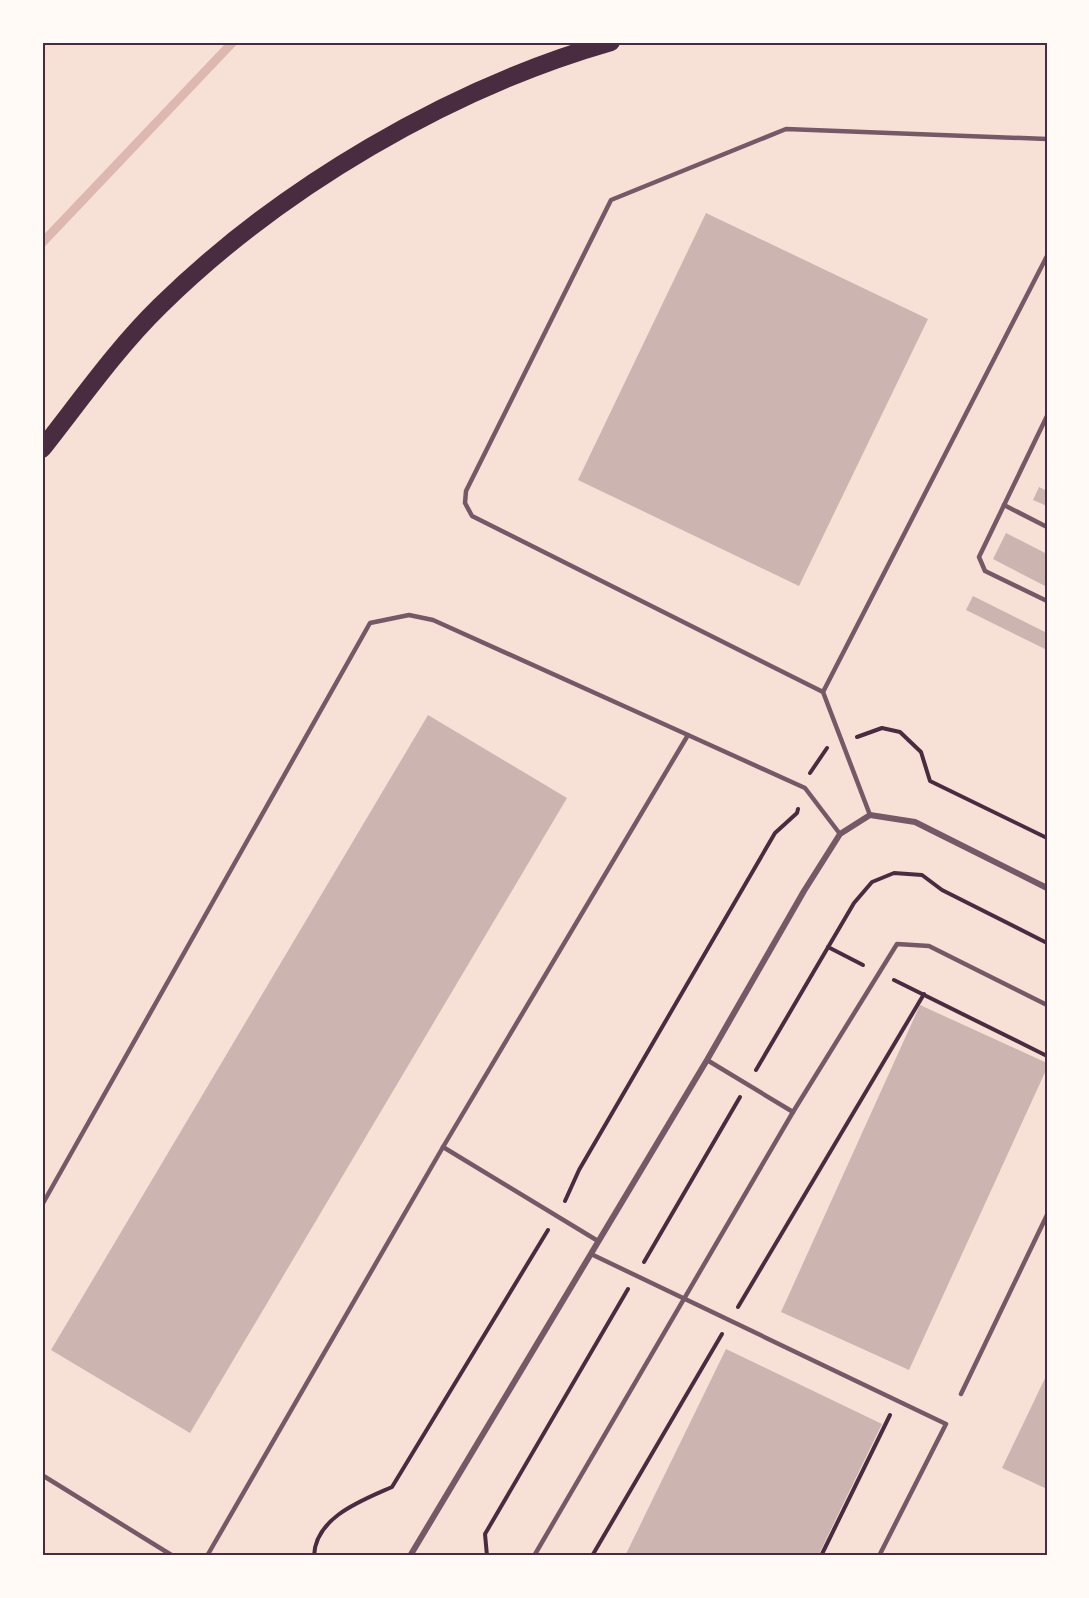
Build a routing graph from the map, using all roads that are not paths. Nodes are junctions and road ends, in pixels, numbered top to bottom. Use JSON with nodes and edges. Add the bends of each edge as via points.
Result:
{"nodes":[{"id":1,"x":611,"y":42,"type":"edge"},
{"id":2,"x":1047,"y":140,"type":"edge"},
{"id":3,"x":1047,"y":256,"type":"edge"},
{"id":4,"x":1047,"y":416,"type":"edge"},
{"id":5,"x":42,"y":449,"type":"edge"},
{"id":6,"x":1004,"y":505,"type":"junction"},
{"id":7,"x":1047,"y":527,"type":"edge"},
{"id":8,"x":1047,"y":601,"type":"edge"},
{"id":9,"x":823,"y":692,"type":"junction"},
{"id":10,"x":688,"y":735,"type":"junction"},
{"id":11,"x":870,"y":815,"type":"junction"},
{"id":12,"x":840,"y":834,"type":"junction"},
{"id":13,"x":1047,"y":888,"type":"edge"},
{"id":14,"x":1047,"y":1005,"type":"edge"},
{"id":15,"x":707,"y":1060,"type":"junction"},
{"id":16,"x":793,"y":1112,"type":"junction"},
{"id":17,"x":443,"y":1147,"type":"junction"},
{"id":18,"x":42,"y":1204,"type":"edge"},
{"id":19,"x":1047,"y":1215,"type":"edge"},
{"id":20,"x":598,"y":1241,"type":"junction"},
{"id":21,"x":591,"y":1254,"type":"junction"},
{"id":22,"x":684,"y":1298,"type":"junction"},
{"id":23,"x":962,"y":1394,"type":"dead end"},
{"id":24,"x":42,"y":1475,"type":"edge"},
{"id":25,"x":174,"y":1556,"type":"edge"},
{"id":26,"x":207,"y":1556,"type":"edge"},
{"id":27,"x":410,"y":1556,"type":"edge"},
{"id":28,"x":534,"y":1556,"type":"edge"},
{"id":29,"x":879,"y":1556,"type":"edge"}],
"edges":[{"from":1,"to":5,"type":"highway","via":[[511,77],[430,114],[353,157],[278,206],[160,306]]},
{"from":2,"to":9,"type":"lane","via":[[786,129],[610,200],[466,491],[465,503],[472,516]]},
{"from":3,"to":9,"type":"lane"},
{"from":4,"to":6,"type":"lane"},
{"from":6,"to":7,"type":"lane"},
{"from":6,"to":8,"type":"lane","via":[[979,557],[985,571]]},
{"from":9,"to":11,"type":"lane"},
{"from":10,"to":12,"type":"lane","via":[[805,788]]},
{"from":10,"to":17,"type":"lane"},
{"from":10,"to":18,"type":"lane","via":[[433,620],[409,615],[370,623]]},
{"from":11,"to":12,"type":"street"},
{"from":11,"to":13,"type":"street","via":[[915,822]]},
{"from":12,"to":15,"type":"street"},
{"from":14,"to":16,"type":"lane","via":[[929,946],[897,944]]},
{"from":15,"to":16,"type":"lane"},
{"from":15,"to":20,"type":"street"},
{"from":16,"to":22,"type":"lane"},
{"from":17,"to":20,"type":"lane"},
{"from":17,"to":26,"type":"lane"},
{"from":19,"to":23,"type":"lane"},
{"from":20,"to":21,"type":"street"},
{"from":21,"to":22,"type":"lane"},
{"from":21,"to":27,"type":"street"},
{"from":22,"to":28,"type":"lane"},
{"from":22,"to":29,"type":"lane","via":[[946,1424]]},
{"from":24,"to":25,"type":"lane"}]}
